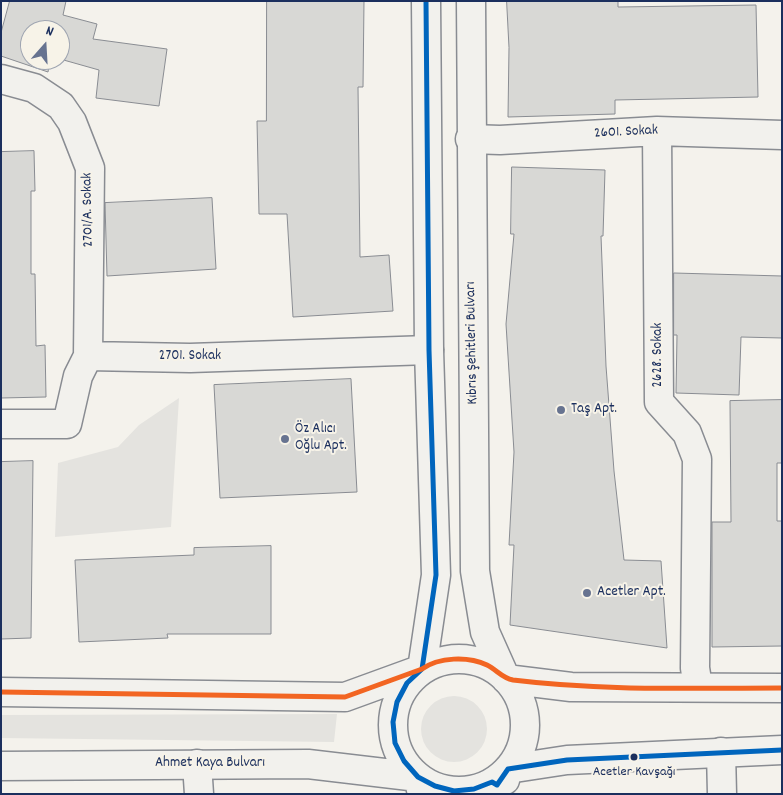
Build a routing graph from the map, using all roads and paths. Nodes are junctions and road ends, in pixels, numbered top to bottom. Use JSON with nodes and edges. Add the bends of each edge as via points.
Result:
{"nodes":[{"id":1,"x":426,"y":1,"type":"edge"},
{"id":2,"x":470,"y":1,"type":"edge"},
{"id":3,"x":1,"y":79,"type":"edge"},
{"id":4,"x":657,"y":131,"type":"junction"},
{"id":5,"x":782,"y":135,"type":"edge"},
{"id":6,"x":470,"y":139,"type":"junction"},
{"id":7,"x":429,"y":350,"type":"junction"},
{"id":8,"x":88,"y":356,"type":"junction"},
{"id":9,"x":1,"y":424,"type":"edge"},
{"id":10,"x":422,"y":669,"type":"junction"},
{"id":11,"x":506,"y":678,"type":"junction"},
{"id":12,"x":698,"y":687,"type":"junction"},
{"id":13,"x":782,"y":688,"type":"edge"},
{"id":14,"x":1,"y":692,"type":"edge"},
{"id":15,"x":782,"y":750,"type":"edge"},
{"id":16,"x":721,"y":752,"type":"junction"},
{"id":17,"x":197,"y":764,"type":"junction"},
{"id":18,"x":1,"y":766,"type":"edge"},
{"id":19,"x":505,"y":782,"type":"edge"},
{"id":20,"x":420,"y":785,"type":"edge"},
{"id":21,"x":199,"y":794,"type":"edge"},
{"id":22,"x":722,"y":794,"type":"edge"}],
"edges":[{"from":1,"to":7,"type":"main road"},
{"from":2,"to":6,"type":"main road","name":"Kıbrıs Şehitleri Bulvarı"},
{"from":3,"to":8,"type":"main road","name":"2701/A. Sokak","via":[[34,88],[60,106],[72,122],[90,168]]},
{"from":4,"to":5,"type":"main road","name":"2601. Sokak"},
{"from":4,"to":6,"type":"main road","name":"2601. Sokak"},
{"from":4,"to":12,"type":"main road","name":"2628. Sokak","via":[[659,402],[687,433],[697,459],[695,668]]},
{"from":6,"to":11,"type":"main road","name":"Kıbrıs Şehitleri Bulvarı","via":[[475,571],[485,632]]},
{"from":7,"to":8,"type":"main road","name":"2701. Sokak","via":[[190,358]]},
{"from":7,"to":10,"type":"main road","via":[[436,575]]},
{"from":8,"to":9,"type":"main road","via":[[78,376],[67,424]]},
{"from":10,"to":11,"type":"main road","via":[[443,660],[466,659],[487,665]]},
{"from":10,"to":14,"type":"main road","via":[[345,697]]},
{"from":10,"to":20,"type":"main road","via":[[407,684],[397,702],[393,722],[398,749]]},
{"from":11,"to":12,"type":"main road","via":[[571,686]]},
{"from":11,"to":19,"type":"main road","via":[[518,695],[524,714],[524,734]]},
{"from":12,"to":13,"type":"main road"},
{"from":15,"to":16,"type":"main road"},
{"from":16,"to":19,"type":"main road","via":[[567,760]]},
{"from":16,"to":22,"type":"main road"},
{"from":17,"to":18,"type":"main road","name":"Ahmet Kaya Bulvarı"},
{"from":17,"to":20,"type":"main road","name":"Ahmet Kaya Bulvarı","via":[[308,764]]},
{"from":17,"to":21,"type":"main road"},
{"from":19,"to":20,"type":"main road","via":[[454,790]]}]}
